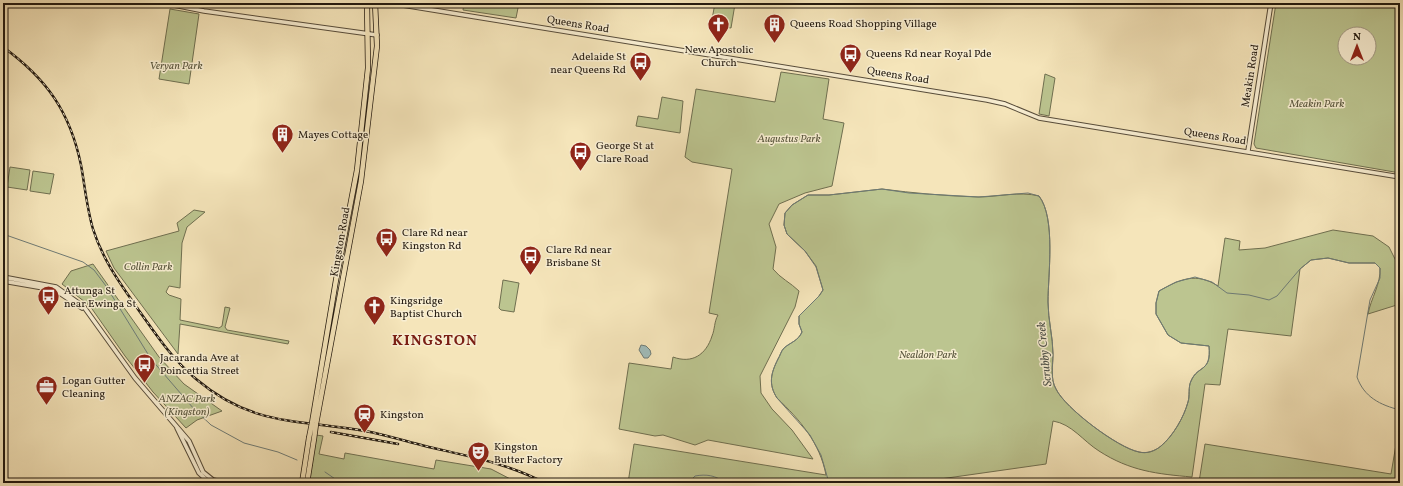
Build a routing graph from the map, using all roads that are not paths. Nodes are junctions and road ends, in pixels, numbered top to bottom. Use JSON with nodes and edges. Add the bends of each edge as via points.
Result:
{"nodes":[{"id":1,"x":164,"y":3,"type":"edge"},
{"id":2,"x":367,"y":3,"type":"edge"},
{"id":3,"x":370,"y":3,"type":"edge"},
{"id":4,"x":375,"y":3,"type":"edge"},
{"id":5,"x":390,"y":3,"type":"edge"},
{"id":6,"x":1271,"y":3,"type":"edge"},
{"id":7,"x":369,"y":35,"type":"junction"},
{"id":8,"x":377,"y":35,"type":"junction"},
{"id":9,"x":1248,"y":151,"type":"junction"},
{"id":10,"x":1400,"y":177,"type":"edge"},
{"id":11,"x":354,"y":220,"type":"junction"},
{"id":12,"x":346,"y":232,"type":"junction"},
{"id":13,"x":3,"y":277,"type":"edge"},
{"id":14,"x":3,"y":281,"type":"edge"},
{"id":15,"x":90,"y":315,"type":"junction"},
{"id":16,"x":314,"y":423,"type":"junction"},
{"id":17,"x":174,"y":424,"type":"junction"},
{"id":18,"x":312,"y":438,"type":"junction"},
{"id":19,"x":210,"y":483,"type":"edge"},
{"id":20,"x":226,"y":483,"type":"edge"},
{"id":21,"x":302,"y":483,"type":"edge"},
{"id":22,"x":307,"y":483,"type":"edge"}],
"edges":[{"from":1,"to":7,"type":"street"},
{"from":2,"to":3,"type":"street"},
{"from":2,"to":7,"type":"main road","name":"Kingston Road"},
{"from":4,"to":8,"type":"main road","name":"Kingston Road"},
{"from":5,"to":9,"type":"street","name":"Queens Road","via":[[987,100],[1005,104],[1039,118]]},
{"from":6,"to":9,"type":"street","name":"Meakin Road"},
{"from":7,"to":8,"type":"street"},
{"from":7,"to":12,"type":"main road","name":"Kingston Road","via":[[368,75],[357,170]]},
{"from":8,"to":11,"type":"main road","name":"Kingston Road","via":[[361,181]]},
{"from":9,"to":10,"type":"street","name":"Queens Road"},
{"from":11,"to":12,"type":"main road","via":[[350,230]]},
{"from":11,"to":16,"type":"main road","name":"Kingston Road"},
{"from":12,"to":16,"type":"main road","name":"Kingston Road"},
{"from":13,"to":15,"type":"street","via":[[56,287],[78,302]]},
{"from":14,"to":15,"type":"street","via":[[55,290]]},
{"from":15,"to":17,"type":"street","via":[[135,378]]},
{"from":16,"to":18,"type":"main road","name":"Kingston Road","bridge":true},
{"from":17,"to":19,"type":"street","via":[[198,473]]},
{"from":17,"to":20,"type":"street","via":[[189,441],[205,474],[213,480]]},
{"from":18,"to":21,"type":"main road","name":"Kingston Road"},
{"from":18,"to":22,"type":"main road","name":"Kingston Road"}]}
